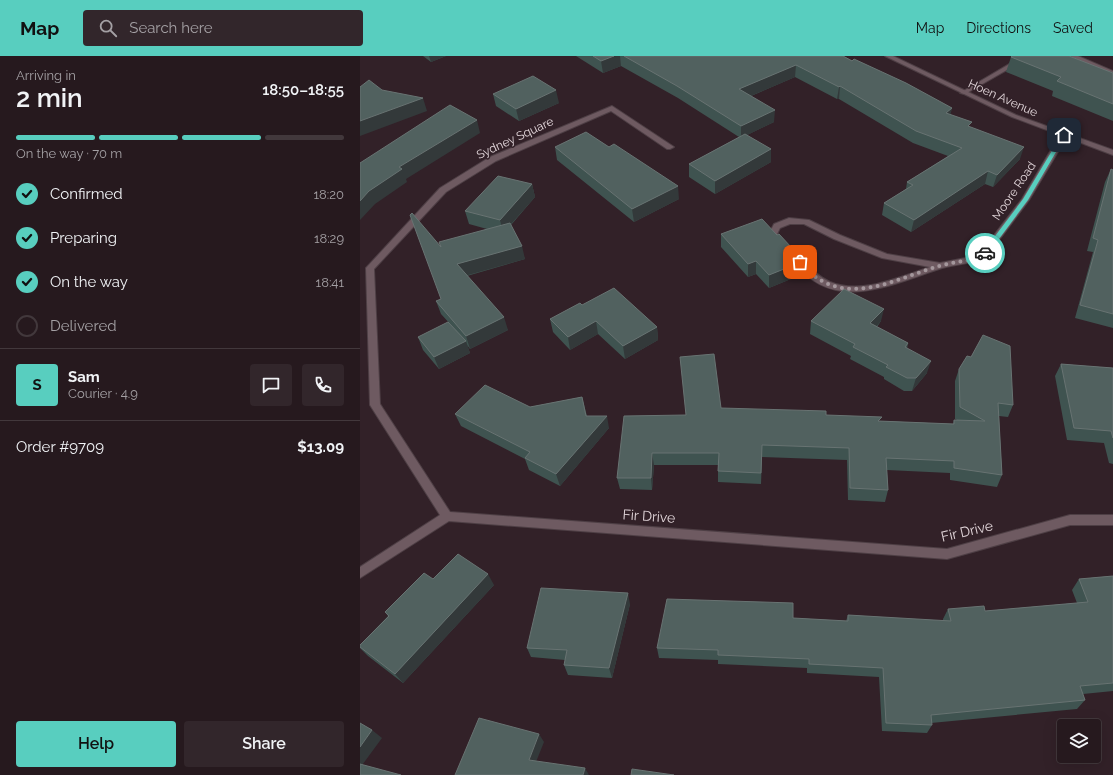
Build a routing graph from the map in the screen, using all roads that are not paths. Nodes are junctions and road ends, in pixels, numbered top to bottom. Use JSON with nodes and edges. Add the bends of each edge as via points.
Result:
{"nodes":[{"id":1,"x":888,"y":56,"type":"edge"},
{"id":2,"x":1028,"y":56,"type":"edge"},
{"id":3,"x":1073,"y":56,"type":"edge"},
{"id":4,"x":1113,"y":72,"type":"edge"},
{"id":5,"x":963,"y":93,"type":"junction"},
{"id":6,"x":1064,"y":135,"type":"junction"},
{"id":7,"x":670,"y":148,"type":"dead end"},
{"id":8,"x":1113,"y":153,"type":"edge"},
{"id":9,"x":774,"y":232,"type":"edge"},
{"id":10,"x":800,"y":262,"type":"edge"},
{"id":11,"x":940,"y":266,"type":"junction"},
{"id":12,"x":447,"y":516,"type":"junction"},
{"id":13,"x":1113,"y":520,"type":"edge"},
{"id":14,"x":360,"y":573,"type":"edge"}],
"edges":[{"from":1,"to":5,"type":"street","name":"Hoen Avenue"},
{"from":2,"to":5,"type":"street"},
{"from":3,"to":4,"type":"street"},
{"from":5,"to":6,"type":"street","name":"Hoen Avenue"},
{"from":6,"to":8,"type":"street","name":"Hoen Avenue"},
{"from":6,"to":11,"type":"street","name":"Moore Road","via":[[1025,200],[981,258]]},
{"from":7,"to":12,"type":"street","name":"Sydney Square","via":[[612,108],[493,159],[443,190],[370,268],[375,406]]},
{"from":9,"to":11,"type":"street","via":[[777,226],[789,221],[806,222],[885,256]]},
{"from":10,"to":11,"type":"street","via":[[814,276],[833,286],[854,289],[879,287]]},
{"from":12,"to":13,"type":"street","name":"Fir Drive","via":[[947,554],[1070,520]]},
{"from":12,"to":14,"type":"street"}]}
